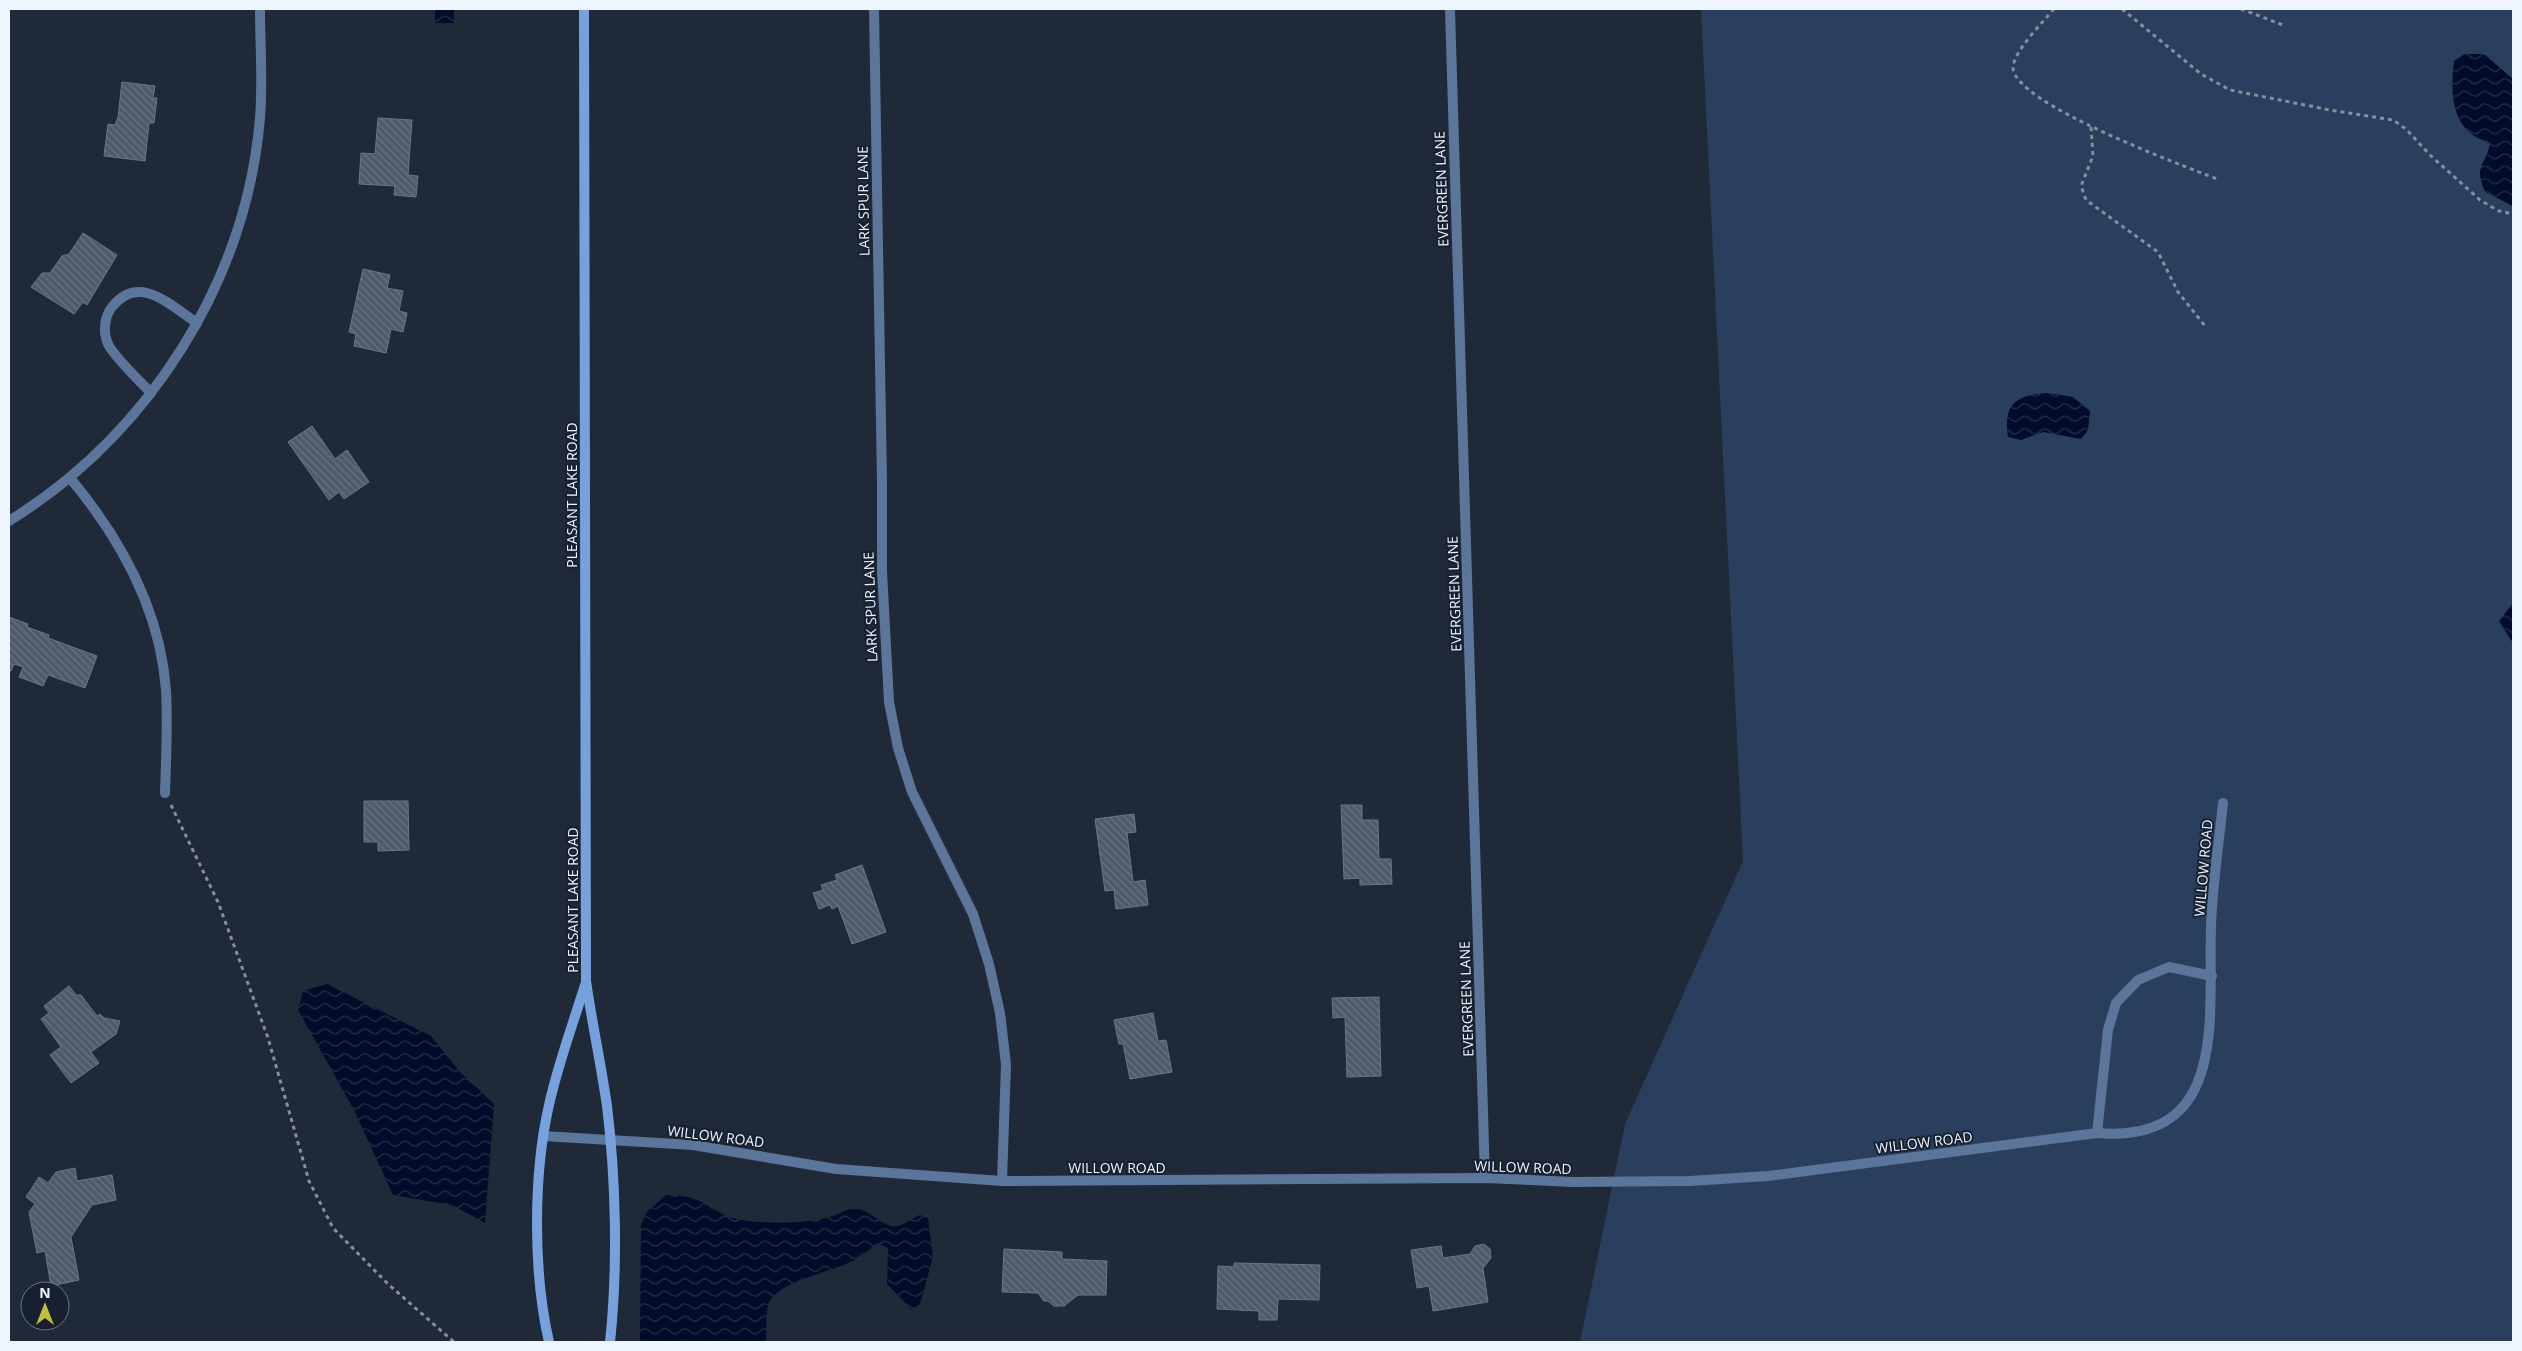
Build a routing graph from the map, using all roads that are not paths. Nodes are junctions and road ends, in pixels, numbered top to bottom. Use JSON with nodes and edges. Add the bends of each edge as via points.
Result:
{"nodes":[{"id":1,"x":260,"y":9,"type":"edge"},
{"id":2,"x":584,"y":9,"type":"edge"},
{"id":3,"x":874,"y":9,"type":"edge"},
{"id":4,"x":1450,"y":9,"type":"edge"},
{"id":5,"x":197,"y":323,"type":"junction"},
{"id":6,"x":151,"y":393,"type":"junction"},
{"id":7,"x":70,"y":478,"type":"junction"},
{"id":8,"x":9,"y":521,"type":"edge"},
{"id":9,"x":165,"y":793,"type":"road end"},
{"id":10,"x":2222,"y":803,"type":"dead end"},
{"id":11,"x":2212,"y":976,"type":"junction"},
{"id":12,"x":586,"y":981,"type":"junction"},
{"id":13,"x":2097,"y":1133,"type":"junction"},
{"id":14,"x":543,"y":1136,"type":"junction"},
{"id":15,"x":610,"y":1141,"type":"junction"},
{"id":16,"x":1485,"y":1178,"type":"junction"},
{"id":17,"x":1002,"y":1181,"type":"junction"},
{"id":18,"x":549,"y":1342,"type":"edge"},
{"id":19,"x":610,"y":1342,"type":"edge"}],
"edges":[{"from":1,"to":5,"type":"street","via":[[260,120],[251,175],[237,229],[218,281]]},
{"from":2,"to":12,"type":"street","name":"PLEASANT LAKE ROAD"},
{"from":3,"to":17,"type":"street","name":"LARK SPUR LANE","via":[[882,571],[889,702],[898,748],[912,792],[973,914],[990,964],[1006,1064]]},
{"from":4,"to":16,"type":"street","name":"EVERGREEN LANE"},
{"from":5,"to":6,"type":"street"},
{"from":5,"to":6,"type":"street","via":[[142,292],[132,291],[121,296],[108,312],[104,332],[108,346]]},
{"from":6,"to":7,"type":"street","via":[[102,449]]},
{"from":7,"to":8,"type":"street"},
{"from":7,"to":9,"type":"street","via":[[110,530],[132,568],[148,608],[166,689]]},
{"from":10,"to":11,"type":"street","name":"WILLOW ROAD","via":[[2211,928]]},
{"from":11,"to":13,"type":"street","name":"WILLOW ROAD","via":[[2202,1077],[2191,1097],[2179,1112],[2158,1124],[2135,1132]]},
{"from":11,"to":13,"type":"street","via":[[2169,967],[2138,980],[2116,1003],[2108,1030]]},
{"from":12,"to":14,"type":"street","name":"PLEASANT LAKE ROAD","via":[[549,1104]]},
{"from":12,"to":15,"type":"street","name":"PLEASANT LAKE ROAD"},
{"from":13,"to":16,"type":"street","name":"WILLOW ROAD","via":[[1758,1176],[1690,1181],[1573,1182]]},
{"from":14,"to":15,"type":"street","name":"WILLOW ROAD"},
{"from":14,"to":18,"type":"street","name":"PLEASANT LAKE ROAD","via":[[538,1201],[539,1267],[542,1312]]},
{"from":15,"to":17,"type":"street","name":"WILLOW ROAD","via":[[693,1145],[836,1169]]},
{"from":15,"to":19,"type":"street","name":"PLEASANT LAKE ROAD","via":[[614,1264]]},
{"from":16,"to":17,"type":"street","name":"WILLOW ROAD"}]}
